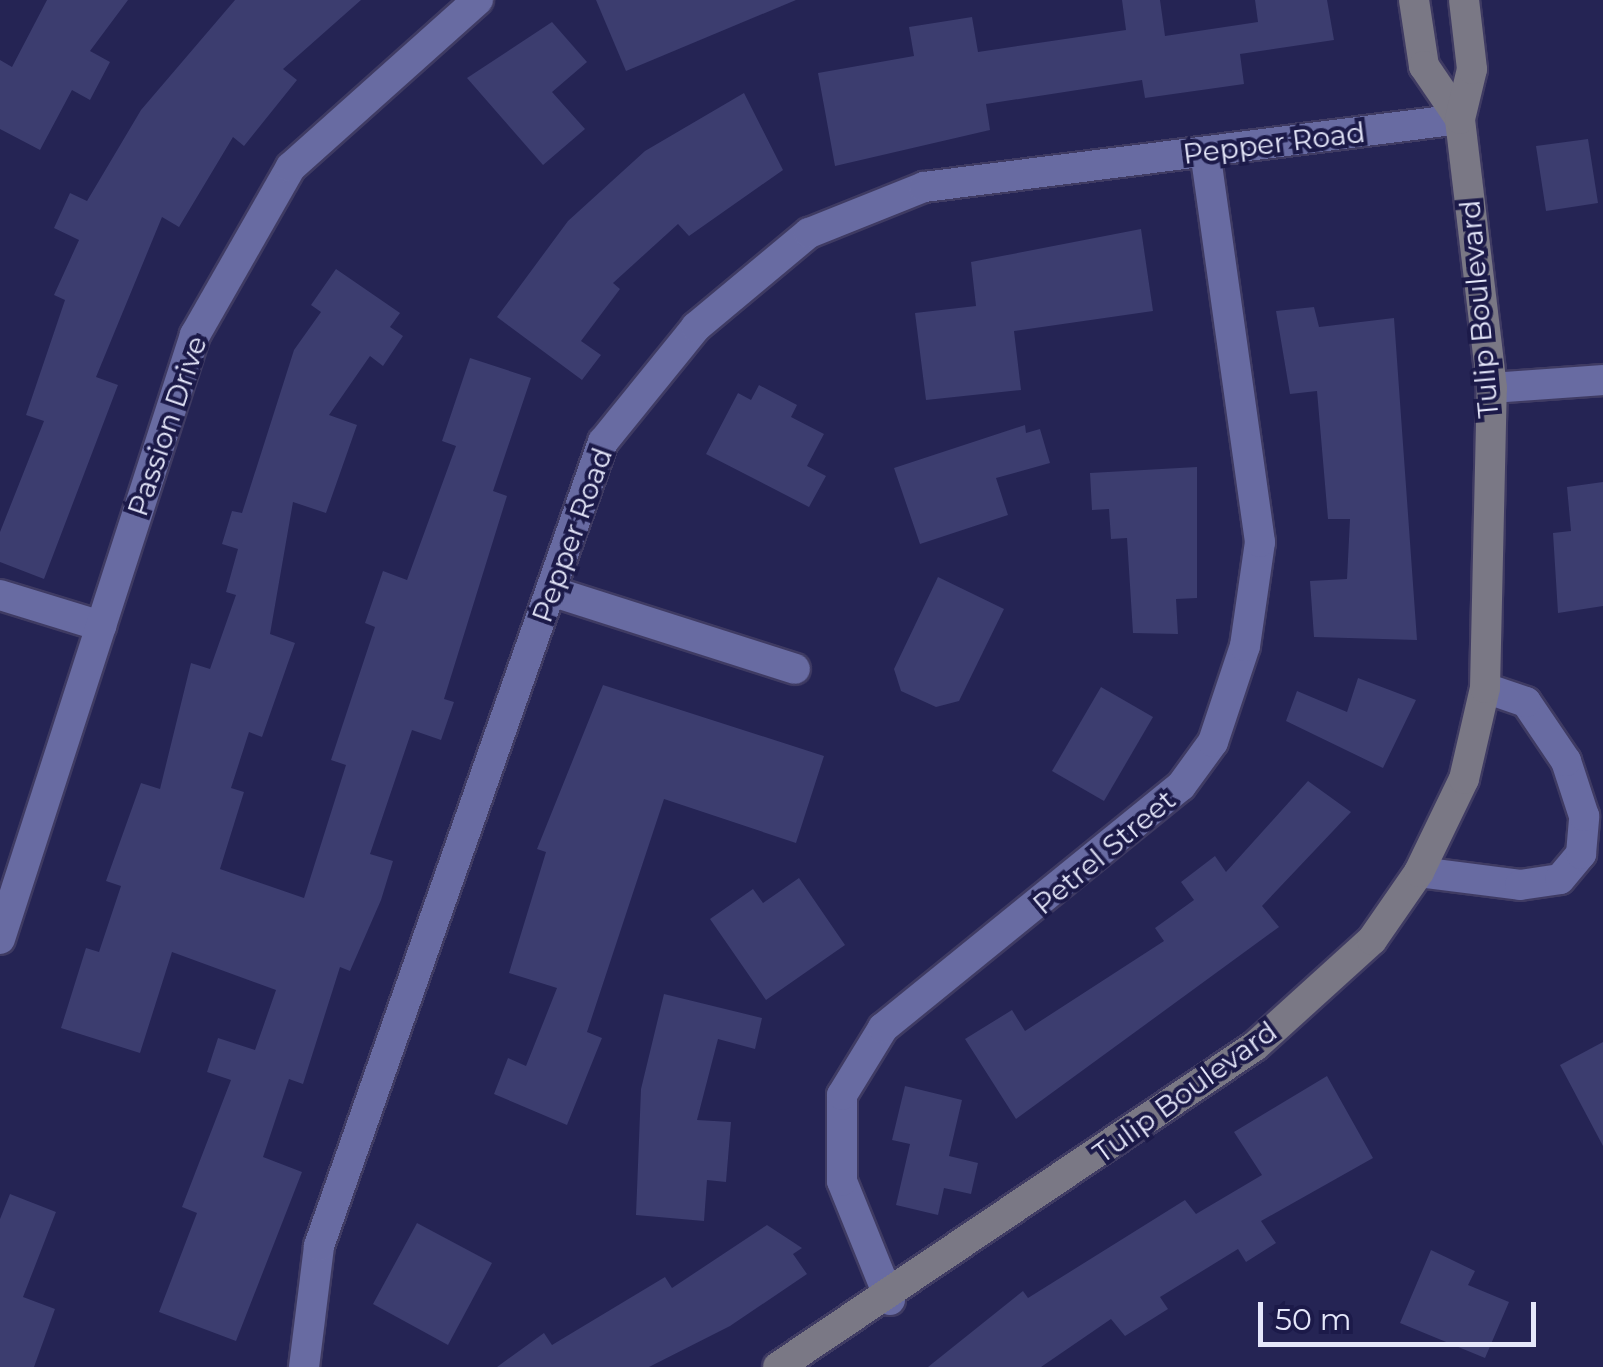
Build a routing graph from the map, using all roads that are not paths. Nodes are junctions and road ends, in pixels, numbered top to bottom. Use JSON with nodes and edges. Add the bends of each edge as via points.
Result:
{"nodes":[{"id":1,"x":478,"y":0,"type":"edge"},
{"id":2,"x":1414,"y":0,"type":"edge"},
{"id":3,"x":1464,"y":0,"type":"edge"},
{"id":4,"x":1460,"y":119,"type":"junction"},
{"id":5,"x":1206,"y":152,"type":"junction"},
{"id":6,"x":1603,"y":380,"type":"edge"},
{"id":7,"x":1492,"y":388,"type":"junction"},
{"id":8,"x":551,"y":590,"type":"junction"},
{"id":9,"x":0,"y":596,"type":"edge"},
{"id":10,"x":101,"y":626,"type":"junction"},
{"id":11,"x":795,"y":668,"type":"dead end"},
{"id":12,"x":1485,"y":688,"type":"junction"},
{"id":13,"x":1420,"y":872,"type":"junction"},
{"id":14,"x":0,"y":939,"type":"edge"},
{"id":15,"x":890,"y":1300,"type":"junction"},
{"id":16,"x":304,"y":1367,"type":"edge"},
{"id":17,"x":778,"y":1367,"type":"edge"}],
"edges":[{"from":1,"to":10,"type":"street","name":"Passion Drive","via":[[291,168],[195,335]]},
{"from":2,"to":4,"type":"street","name":"Tulip Boulevard","via":[[1424,66]]},
{"from":3,"to":4,"type":"street","name":"Tulip Boulevard","via":[[1472,69]]},
{"from":4,"to":5,"type":"street","name":"Pepper Road"},
{"from":4,"to":7,"type":"street","name":"Tulip Boulevard"},
{"from":5,"to":8,"type":"street","name":"Pepper Road","via":[[924,187],[809,232],[696,327],[603,442]]},
{"from":5,"to":15,"type":"street","name":"Petrel Street","via":[[1260,542],[1245,646],[1213,742],[1182,786],[883,1028],[842,1095],[842,1181]]},
{"from":6,"to":7,"type":"street"},
{"from":7,"to":12,"type":"street","name":"Tulip Boulevard"},
{"from":8,"to":11,"type":"street"},
{"from":8,"to":16,"type":"street","name":"Pepper Road","via":[[319,1246]]},
{"from":9,"to":10,"type":"street"},
{"from":10,"to":14,"type":"street","name":"Passion Drive"},
{"from":12,"to":13,"type":"street","name":"Tulip Boulevard","via":[[1464,779]]},
{"from":12,"to":13,"type":"street","via":[[1526,702],[1566,761],[1584,816],[1581,854],[1560,879],[1520,885]]},
{"from":13,"to":15,"type":"street","name":"Tulip Boulevard","via":[[1372,940],[1256,1046]]},
{"from":15,"to":17,"type":"street","name":"Tulip Boulevard"}]}
